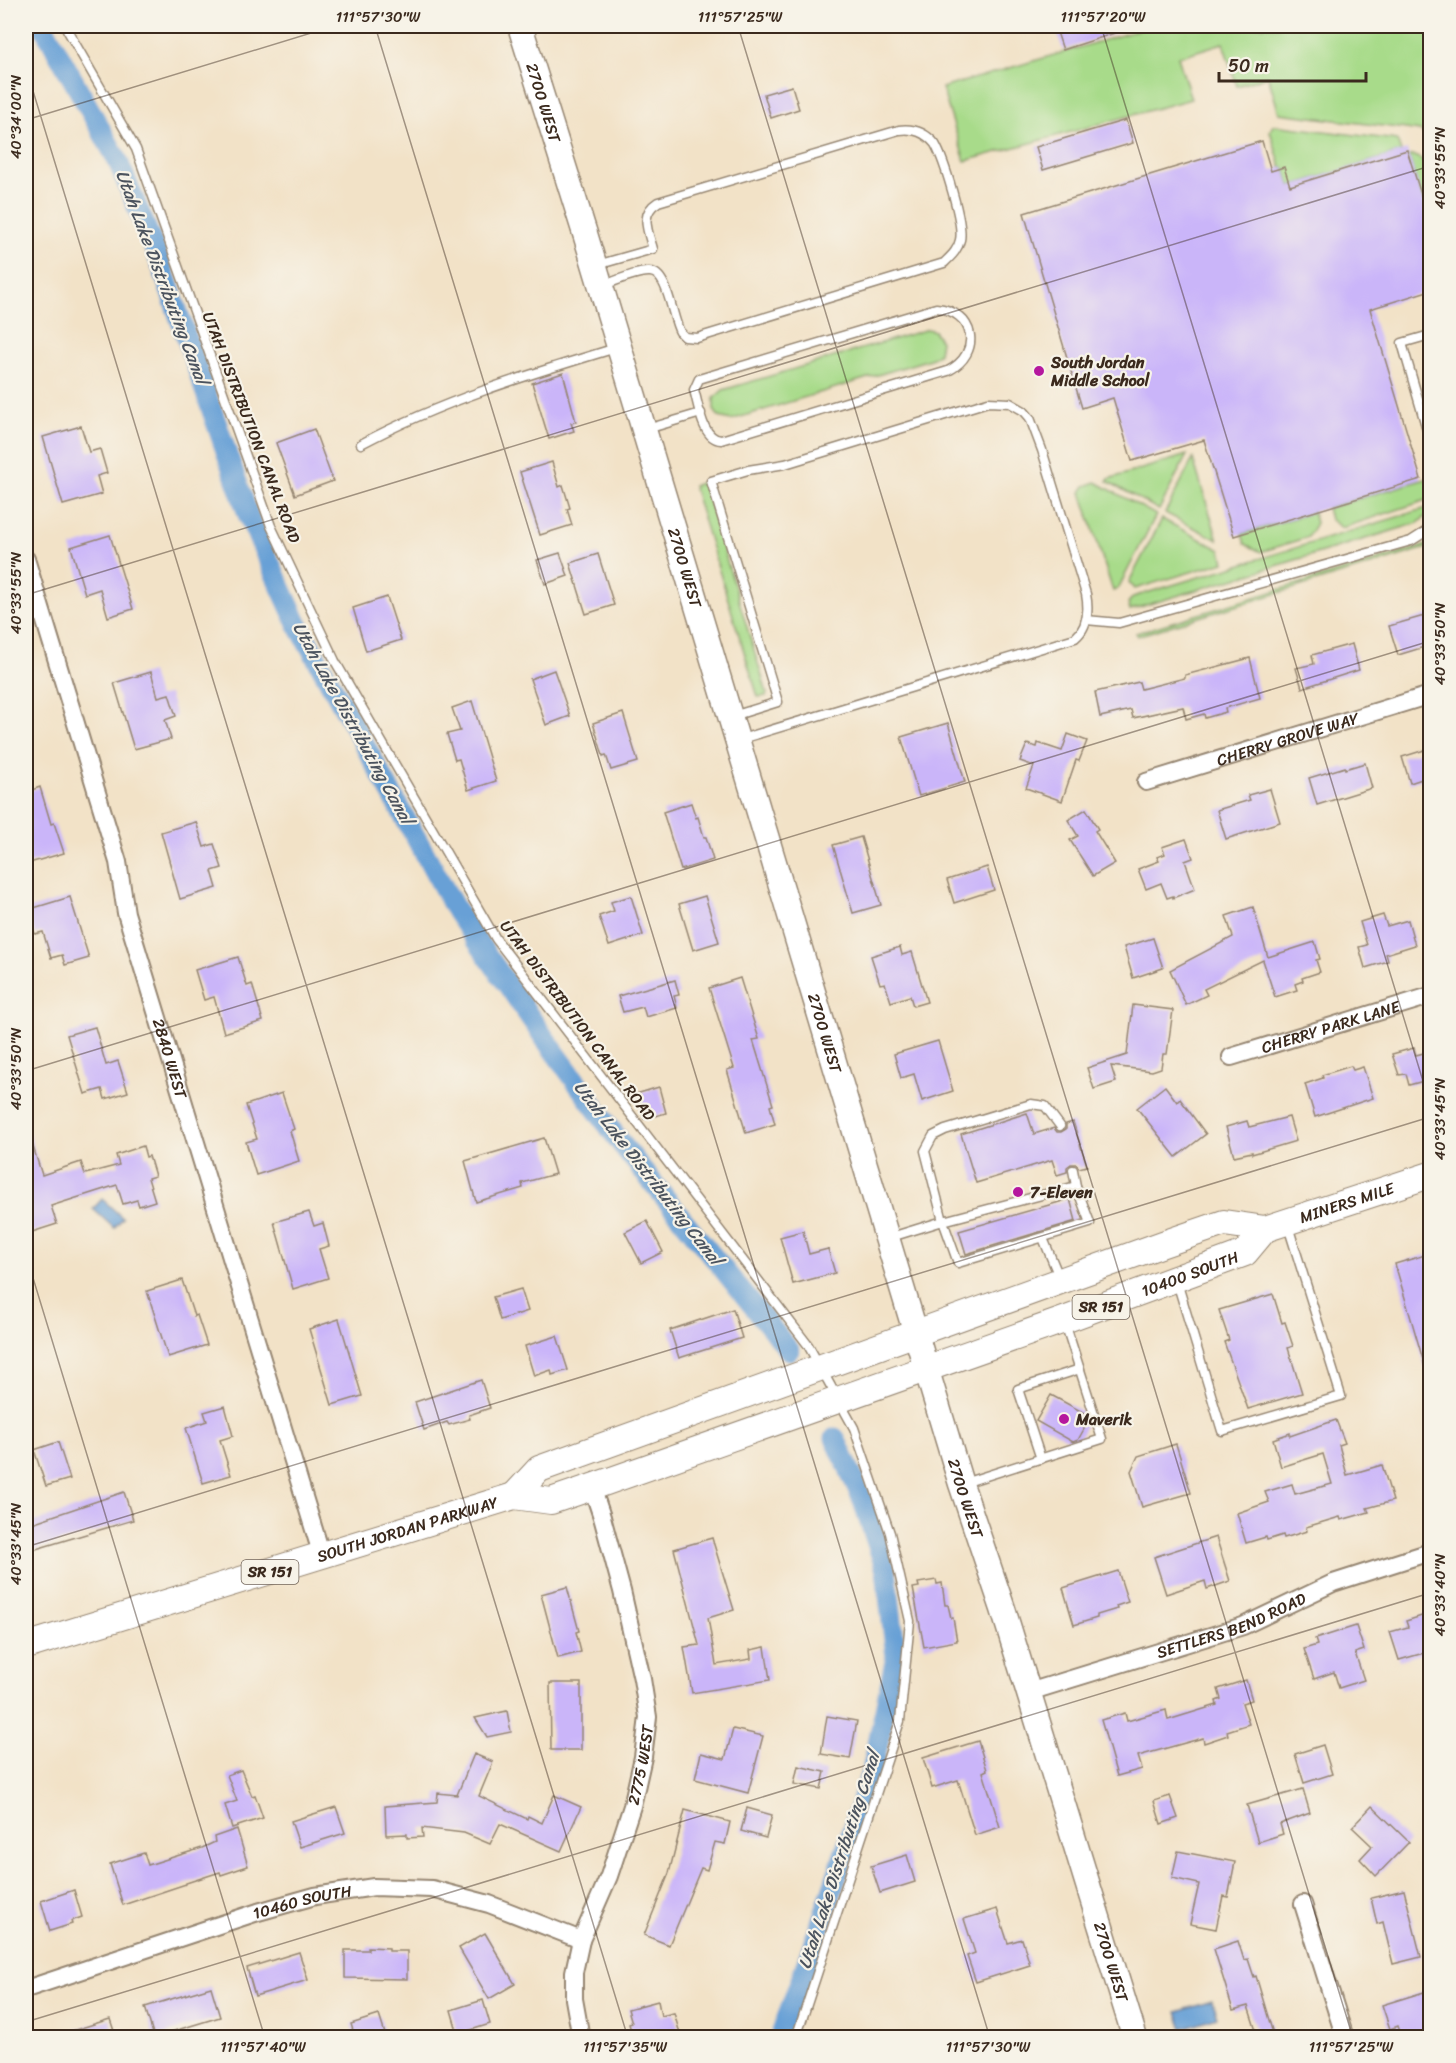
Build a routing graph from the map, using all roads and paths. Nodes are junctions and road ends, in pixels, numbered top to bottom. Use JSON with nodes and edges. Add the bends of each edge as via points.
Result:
{"nodes":[{"id":1,"x":65,"y":26,"type":"edge"},
{"id":2,"x":520,"y":26,"type":"edge"},
{"id":3,"x":598,"y":276,"type":"junction"},
{"id":4,"x":1431,"y":334,"type":"edge"},
{"id":5,"x":619,"y":347,"type":"junction"},
{"id":6,"x":701,"y":413,"type":"junction"},
{"id":7,"x":644,"y":430,"type":"junction"},
{"id":8,"x":1431,"y":440,"type":"edge"},
{"id":9,"x":361,"y":444,"type":"dead end"},
{"id":10,"x":1431,"y":529,"type":"edge"},
{"id":11,"x":26,"y":559,"type":"edge"},
{"id":12,"x":1086,"y":620,"type":"junction"},
{"id":13,"x":1431,"y":695,"type":"edge"},
{"id":14,"x":730,"y":716,"type":"junction"},
{"id":15,"x":737,"y":740,"type":"junction"},
{"id":16,"x":1146,"y":782,"type":"dead end"},
{"id":17,"x":1431,"y":996,"type":"edge"},
{"id":18,"x":1231,"y":1057,"type":"dead end"},
{"id":19,"x":1060,"y":1126,"type":"dead end"},
{"id":20,"x":1073,"y":1170,"type":"dead end"},
{"id":21,"x":1431,"y":1175,"type":"edge"},
{"id":22,"x":1076,"y":1186,"type":"junction"},
{"id":23,"x":943,"y":1221,"type":"junction"},
{"id":24,"x":1276,"y":1225,"type":"junction"},
{"id":25,"x":1043,"y":1238,"type":"junction"},
{"id":26,"x":888,"y":1239,"type":"junction"},
{"id":27,"x":1176,"y":1279,"type":"junction"},
{"id":28,"x":1061,"y":1281,"type":"junction"},
{"id":29,"x":1064,"y":1320,"type":"junction"},
{"id":30,"x":916,"y":1333,"type":"junction"},
{"id":31,"x":821,"y":1368,"type":"junction"},
{"id":32,"x":1080,"y":1368,"type":"junction"},
{"id":33,"x":927,"y":1369,"type":"junction"},
{"id":34,"x":838,"y":1400,"type":"junction"},
{"id":35,"x":1041,"y":1459,"type":"junction"},
{"id":36,"x":961,"y":1484,"type":"junction"},
{"id":37,"x":592,"y":1488,"type":"junction"},
{"id":38,"x":514,"y":1496,"type":"junction"},
{"id":39,"x":1431,"y":1552,"type":"edge"},
{"id":40,"x":322,"y":1556,"type":"junction"},
{"id":41,"x":26,"y":1647,"type":"edge"},
{"id":42,"x":1029,"y":1692,"type":"junction"},
{"id":43,"x":1303,"y":1904,"type":"dead end"},
{"id":44,"x":581,"y":1940,"type":"junction"},
{"id":45,"x":26,"y":1989,"type":"edge"},
{"id":46,"x":581,"y":2037,"type":"edge"},
{"id":47,"x":796,"y":2037,"type":"edge"},
{"id":48,"x":1135,"y":2037,"type":"edge"},
{"id":49,"x":1345,"y":2037,"type":"edge"}],
"edges":[{"from":1,"to":31,"type":"lane","name":"UTAH DISTRIBUTION CANAL ROAD","via":[[136,149],[271,526],[335,661],[496,939],[808,1345]]},
{"from":2,"to":3,"type":"main road","name":"2700 WEST"},
{"from":3,"to":3,"type":"lane","via":[[656,273],[663,280],[680,332],[698,338],[944,262],[960,240],[960,220],[935,144],[915,130],[899,130],[658,202],[646,218],[653,249]]},
{"from":3,"to":5,"type":"main road","name":"2700 WEST"},
{"from":4,"to":8,"type":"lane","via":[[1402,343]]},
{"from":5,"to":7,"type":"main road","name":"2700 WEST"},
{"from":5,"to":9,"type":"lane","via":[[520,377],[393,427]]},
{"from":6,"to":6,"type":"lane","via":[[710,436],[722,440],[948,371],[968,351],[969,332],[953,311],[927,309],[699,379],[694,390]]},
{"from":6,"to":7,"type":"lane"},
{"from":7,"to":14,"type":"main road","name":"2700 WEST"},
{"from":10,"to":12,"type":"lane","via":[[1412,541],[1119,623]]},
{"from":11,"to":40,"type":"street","name":"2840 WEST","via":[[118,862],[126,912]]},
{"from":12,"to":14,"type":"lane","via":[[1086,594],[1034,426],[1017,406],[988,402],[785,464],[711,481],[778,702]]},
{"from":12,"to":15,"type":"lane","via":[[1075,638]]},
{"from":13,"to":16,"type":"street","name":"CHERRY GROVE WAY"},
{"from":14,"to":15,"type":"main road","name":"2700 WEST"},
{"from":15,"to":26,"type":"main road","name":"2700 WEST"},
{"from":17,"to":18,"type":"street","name":"CHERRY PARK LANE"},
{"from":19,"to":23,"type":"lane","via":[[1045,1106],[1031,1104],[933,1136],[924,1151]]},
{"from":20,"to":22,"type":"lane"},
{"from":21,"to":24,"type":"main road","name":"MINERS MILE","number":"SR 151"},
{"from":22,"to":23,"type":"lane"},
{"from":22,"to":25,"type":"lane","via":[[1090,1223]]},
{"from":23,"to":25,"type":"lane","via":[[958,1263]]},
{"from":23,"to":26,"type":"lane"},
{"from":24,"to":27,"type":"main road","name":"10400 SOUTH","number":"SR 151","via":[[1245,1253]]},
{"from":24,"to":27,"type":"lane","via":[[1341,1396],[1222,1431]]},
{"from":24,"to":28,"type":"main road","name":"10400 SOUTH","number":"SR 151","via":[[1224,1223]]},
{"from":25,"to":28,"type":"lane"},
{"from":26,"to":30,"type":"main road","name":"2700 WEST"},
{"from":27,"to":29,"type":"main road","name":"10400 SOUTH","number":"SR 151"},
{"from":28,"to":30,"type":"main road","name":"10400 SOUTH","number":"SR 151"},
{"from":29,"to":32,"type":"lane"},
{"from":29,"to":33,"type":"main road","name":"10400 SOUTH","number":"SR 151"},
{"from":30,"to":31,"type":"main road","name":"SOUTH JORDAN PARKWAY","number":"SR 151"},
{"from":30,"to":33,"type":"main road","name":"2700 WEST"},
{"from":31,"to":34,"type":"lane","name":"UTAH DISTRIBUTION CANAL ROAD"},
{"from":31,"to":38,"type":"main road","name":"SOUTH JORDAN PARKWAY","number":"SR 151","via":[[539,1469]]},
{"from":32,"to":35,"type":"lane","via":[[1102,1439]]},
{"from":32,"to":35,"type":"lane","via":[[1018,1389]]},
{"from":33,"to":34,"type":"main road","name":"SOUTH JORDAN PARKWAY","number":"SR 151"},
{"from":33,"to":36,"type":"main road","name":"2700 WEST"},
{"from":34,"to":37,"type":"main road","name":"SOUTH JORDAN PARKWAY","number":"SR 151"},
{"from":34,"to":47,"type":"lane","name":"UTAH DISTRIBUTION CANAL ROAD","via":[[854,1428],[890,1533],[910,1622],[900,1721]]},
{"from":35,"to":36,"type":"lane"},
{"from":36,"to":42,"type":"main road","name":"2700 WEST"},
{"from":37,"to":38,"type":"main road","name":"SOUTH JORDAN PARKWAY","number":"SR 151","via":[[551,1501]]},
{"from":37,"to":44,"type":"street","name":"2775 WEST","via":[[622,1591],[648,1717],[632,1806],[609,1876]]},
{"from":38,"to":40,"type":"main road","name":"SOUTH JORDAN PARKWAY","number":"SR 151"},
{"from":39,"to":42,"type":"street","name":"SETTLERS BEND ROAD","via":[[1333,1582],[1243,1626]]},
{"from":40,"to":41,"type":"main road","name":"SOUTH JORDAN PARKWAY","number":"SR 151"},
{"from":42,"to":48,"type":"main road","name":"2700 WEST"},
{"from":43,"to":49,"type":"street"},
{"from":44,"to":45,"type":"street","name":"10460 SOUTH","via":[[489,1904],[432,1889],[374,1887],[315,1896],[258,1911]]},
{"from":44,"to":46,"type":"street","name":"2775 WEST","via":[[574,1972]]}]}
